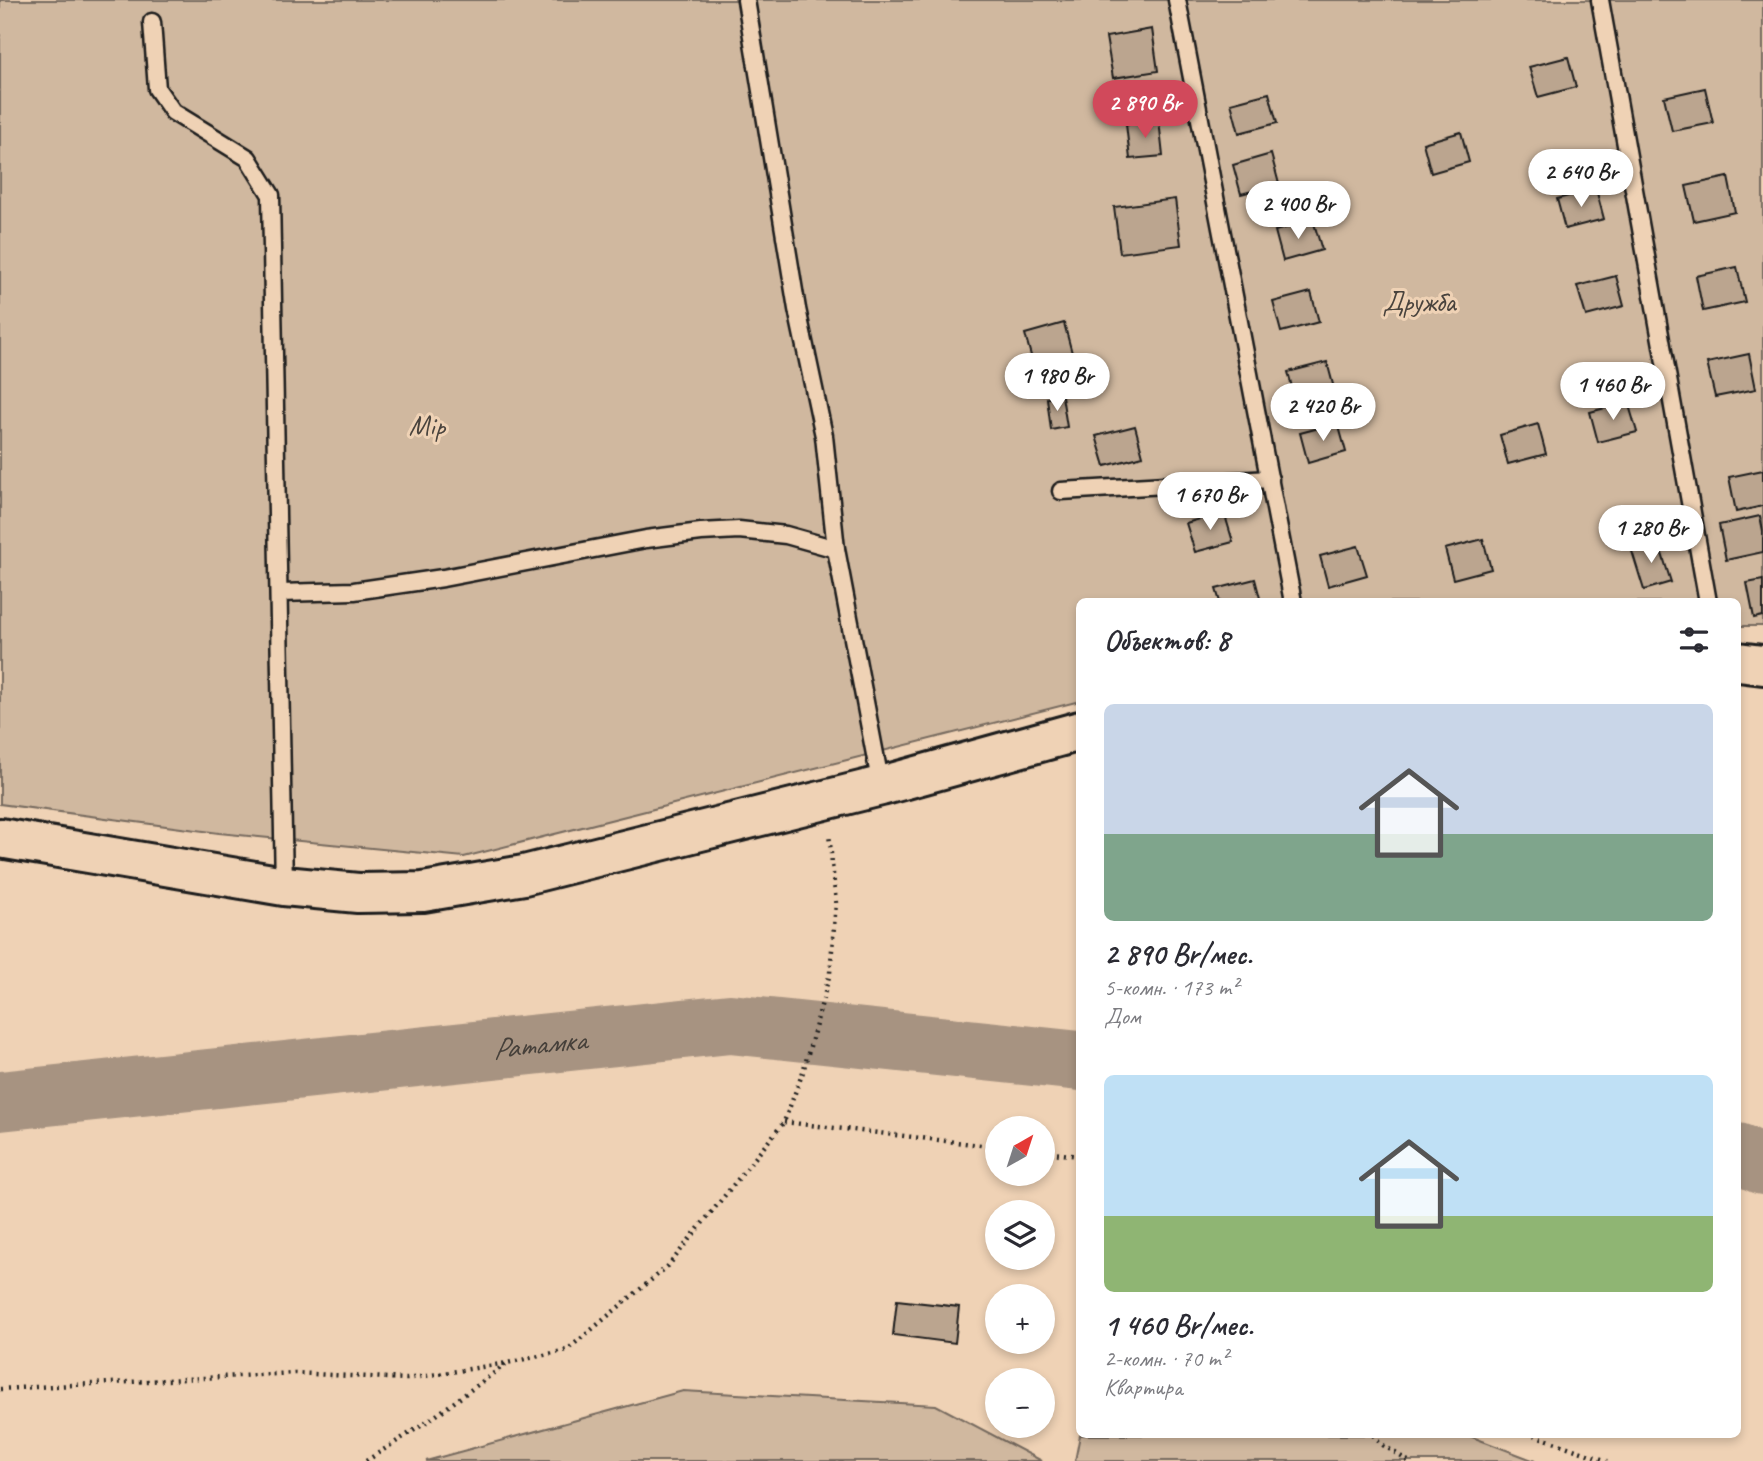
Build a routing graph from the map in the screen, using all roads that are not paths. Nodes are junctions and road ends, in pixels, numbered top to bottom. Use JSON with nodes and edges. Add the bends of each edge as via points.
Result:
{"nodes":[{"id":1,"x":746,"y":0,"type":"edge"},
{"id":2,"x":1177,"y":0,"type":"edge"},
{"id":3,"x":1600,"y":0,"type":"edge"},
{"id":4,"x":152,"y":22,"type":"dead end"},
{"id":5,"x":1270,"y":479,"type":"junction"},
{"id":6,"x":1061,"y":491,"type":"dead end"},
{"id":7,"x":836,"y":549,"type":"junction"},
{"id":8,"x":279,"y":593,"type":"junction"},
{"id":9,"x":1292,"y":598,"type":"edge"},
{"id":10,"x":1707,"y":598,"type":"edge"},
{"id":11,"x":1741,"y":662,"type":"edge"},
{"id":12,"x":1763,"y":665,"type":"edge"},
{"id":13,"x":1076,"y":732,"type":"edge"},
{"id":14,"x":881,"y":786,"type":"junction"},
{"id":15,"x":0,"y":838,"type":"edge"},
{"id":16,"x":284,"y":886,"type":"junction"}],
"edges":[{"from":1,"to":7,"type":"lane","via":[[797,309],[824,436]]},
{"from":2,"to":5,"type":"lane"},
{"from":3,"to":10,"type":"lane"},
{"from":4,"to":8,"type":"lane","via":[[157,89],[173,112],[248,158],[271,195]]},
{"from":5,"to":6,"type":"lane"},
{"from":5,"to":9,"type":"lane"},
{"from":7,"to":8,"type":"lane","via":[[786,535],[701,532],[367,589]]},
{"from":7,"to":14,"type":"lane"},
{"from":8,"to":16,"type":"lane"},
{"from":11,"to":12,"type":"street"},
{"from":13,"to":14,"type":"street"},
{"from":14,"to":16,"type":"street","via":[[524,875],[423,892],[358,893]]},
{"from":15,"to":16,"type":"street"}]}
